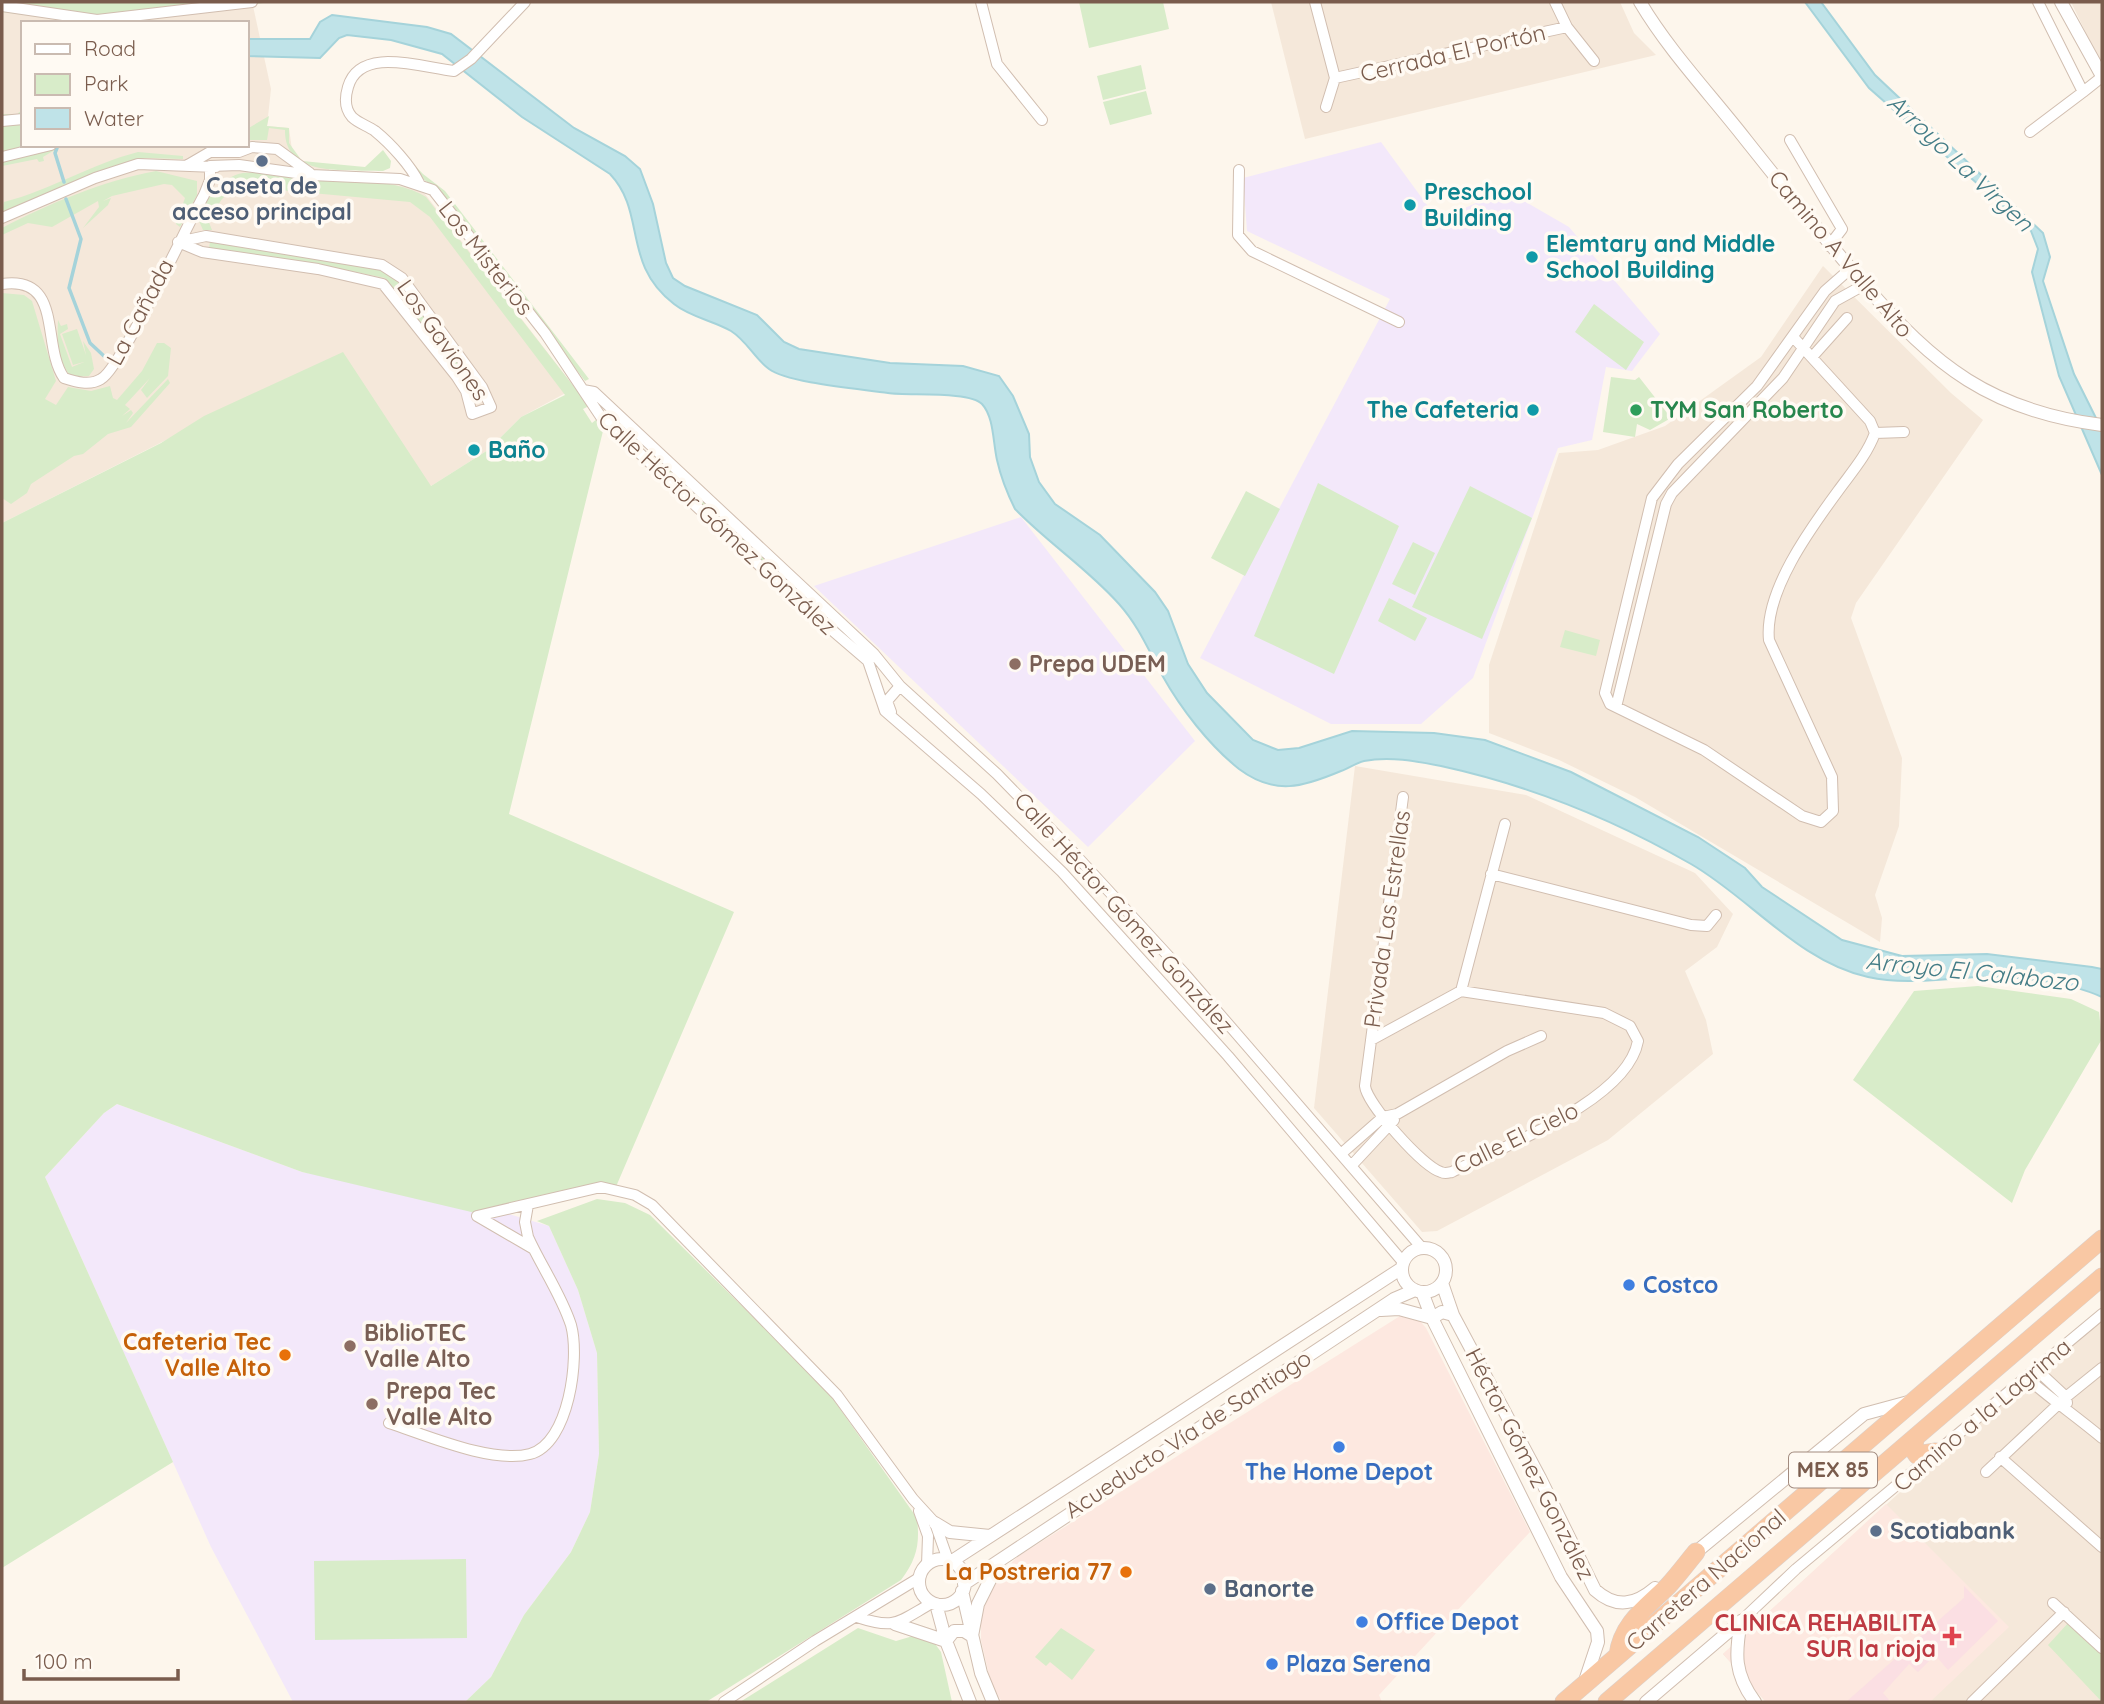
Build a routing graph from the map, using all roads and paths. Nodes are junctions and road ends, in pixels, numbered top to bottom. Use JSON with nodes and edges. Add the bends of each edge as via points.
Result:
{"nodes":[{"id":1,"x":251,"y":2,"type":"edge"},
{"id":2,"x":525,"y":2,"type":"edge"},
{"id":3,"x":981,"y":2,"type":"edge"},
{"id":4,"x":1315,"y":2,"type":"edge"},
{"id":5,"x":1555,"y":2,"type":"edge"},
{"id":6,"x":1640,"y":2,"type":"edge"},
{"id":7,"x":2038,"y":2,"type":"edge"},
{"id":8,"x":2061,"y":2,"type":"edge"},
{"id":9,"x":2,"y":6,"type":"edge"},
{"id":10,"x":1567,"y":27,"type":"junction"},
{"id":11,"x":1594,"y":61,"type":"dead end"},
{"id":12,"x":2102,"y":77,"type":"edge"},
{"id":13,"x":1335,"y":78,"type":"junction"},
{"id":14,"x":2083,"y":92,"type":"junction"},
{"id":15,"x":1326,"y":107,"type":"dead end"},
{"id":16,"x":21,"y":119,"type":"edge"},
{"id":17,"x":1042,"y":120,"type":"dead end"},
{"id":18,"x":2,"y":121,"type":"edge"},
{"id":19,"x":2030,"y":132,"type":"dead end"},
{"id":20,"x":1790,"y":140,"type":"dead end"},
{"id":21,"x":43,"y":147,"type":"edge"},
{"id":22,"x":277,"y":149,"type":"junction"},
{"id":23,"x":239,"y":152,"type":"junction"},
{"id":24,"x":397,"y":156,"type":"junction"},
{"id":25,"x":2,"y":157,"type":"edge"},
{"id":26,"x":239,"y":165,"type":"junction"},
{"id":27,"x":186,"y":166,"type":"junction"},
{"id":28,"x":210,"y":166,"type":"junction"},
{"id":29,"x":274,"y":167,"type":"junction"},
{"id":30,"x":1239,"y":170,"type":"dead end"},
{"id":31,"x":311,"y":175,"type":"junction"},
{"id":32,"x":400,"y":179,"type":"junction"},
{"id":33,"x":419,"y":184,"type":"junction"},
{"id":34,"x":2,"y":218,"type":"edge"},
{"id":35,"x":206,"y":236,"type":"junction"},
{"id":36,"x":178,"y":242,"type":"junction"},
{"id":37,"x":1829,"y":246,"type":"junction"},
{"id":38,"x":202,"y":251,"type":"junction"},
{"id":39,"x":1850,"y":269,"type":"junction"},
{"id":40,"x":2,"y":284,"type":"edge"},
{"id":41,"x":1864,"y":285,"type":"junction"},
{"id":42,"x":1825,"y":291,"type":"junction"},
{"id":43,"x":1835,"y":301,"type":"junction"},
{"id":44,"x":1847,"y":318,"type":"dead end"},
{"id":45,"x":1399,"y":322,"type":"dead end"},
{"id":46,"x":1794,"y":338,"type":"junction"},
{"id":47,"x":1804,"y":346,"type":"junction"},
{"id":48,"x":1813,"y":356,"type":"junction"},
{"id":49,"x":583,"y":390,"type":"junction"},
{"id":50,"x":1729,"y":414,"type":"junction"},
{"id":51,"x":1738,"y":424,"type":"junction"},
{"id":52,"x":2101,"y":425,"type":"edge"},
{"id":53,"x":1904,"y":432,"type":"dead end"},
{"id":54,"x":1875,"y":433,"type":"junction"},
{"id":55,"x":656,"y":450,"type":"junction"},
{"id":56,"x":647,"y":461,"type":"junction"},
{"id":57,"x":1652,"y":498,"type":"junction"},
{"id":58,"x":1666,"y":504,"type":"junction"},
{"id":59,"x":1630,"y":593,"type":"junction"},
{"id":60,"x":1643,"y":596,"type":"junction"},
{"id":61,"x":871,"y":658,"type":"junction"},
{"id":62,"x":900,"y":686,"type":"junction"},
{"id":63,"x":1616,"y":707,"type":"junction"},
{"id":64,"x":894,"y":718,"type":"junction"},
{"id":65,"x":1403,"y":797,"type":"dead end"},
{"id":66,"x":1505,"y":824,"type":"dead end"},
{"id":67,"x":1491,"y":874,"type":"junction"},
{"id":68,"x":1716,"y":915,"type":"dead end"},
{"id":69,"x":1461,"y":991,"type":"junction"},
{"id":70,"x":1541,"y":1035,"type":"dead end"},
{"id":71,"x":1371,"y":1040,"type":"junction"},
{"id":72,"x":1242,"y":1041,"type":"junction"},
{"id":73,"x":1228,"y":1056,"type":"junction"},
{"id":74,"x":1387,"y":1122,"type":"junction"},
{"id":75,"x":1366,"y":1133,"type":"junction"},
{"id":76,"x":1375,"y":1142,"type":"junction"},
{"id":77,"x":1342,"y":1153,"type":"junction"},
{"id":78,"x":1352,"y":1166,"type":"junction"},
{"id":79,"x":528,"y":1205,"type":"junction"},
{"id":80,"x":2102,"y":1238,"type":"edge"},
{"id":81,"x":1422,"y":1248,"type":"junction"},
{"id":82,"x":534,"y":1250,"type":"junction"},
{"id":83,"x":1403,"y":1265,"type":"junction"},
{"id":84,"x":2102,"y":1277,"type":"edge"},
{"id":85,"x":1442,"y":1283,"type":"junction"},
{"id":86,"x":1419,"y":1291,"type":"junction"},
{"id":87,"x":1377,"y":1310,"type":"junction"},
{"id":88,"x":2102,"y":1314,"type":"edge"},
{"id":89,"x":1453,"y":1315,"type":"junction"},
{"id":90,"x":1432,"y":1318,"type":"junction"},
{"id":91,"x":2102,"y":1368,"type":"edge"},
{"id":92,"x":2037,"y":1370,"type":"junction"},
{"id":93,"x":2027,"y":1378,"type":"junction"},
{"id":94,"x":2066,"y":1397,"type":"junction"},
{"id":95,"x":1916,"y":1400,"type":"junction"},
{"id":96,"x":2062,"y":1407,"type":"junction"},
{"id":97,"x":389,"y":1423,"type":"dead end"},
{"id":98,"x":2102,"y":1438,"type":"edge"},
{"id":99,"x":1915,"y":1440,"type":"junction"},
{"id":100,"x":1936,"y":1452,"type":"junction"},
{"id":101,"x":2000,"y":1457,"type":"junction"},
{"id":102,"x":1986,"y":1472,"type":"dead end"},
{"id":103,"x":913,"y":1499,"type":"junction"},
{"id":104,"x":935,"y":1523,"type":"junction"},
{"id":105,"x":990,"y":1536,"type":"junction"},
{"id":106,"x":2102,"y":1547,"type":"edge"},
{"id":107,"x":1696,"y":1552,"type":"junction"},
{"id":108,"x":1004,"y":1556,"type":"junction"},
{"id":109,"x":950,"y":1560,"type":"junction"},
{"id":110,"x":927,"y":1565,"type":"junction"},
{"id":111,"x":919,"y":1578,"type":"junction"},
{"id":112,"x":963,"y":1587,"type":"junction"},
{"id":113,"x":934,"y":1603,"type":"junction"},
{"id":114,"x":2053,"y":1603,"type":"dead end"},
{"id":115,"x":2064,"y":1612,"type":"junction"},
{"id":116,"x":857,"y":1617,"type":"junction"},
{"id":117,"x":1741,"y":1621,"type":"junction"},
{"id":118,"x":895,"y":1624,"type":"junction"},
{"id":119,"x":972,"y":1636,"type":"junction"},
{"id":120,"x":946,"y":1641,"type":"junction"},
{"id":121,"x":2102,"y":1648,"type":"edge"},
{"id":122,"x":1618,"y":1655,"type":"junction"},
{"id":123,"x":1584,"y":1684,"type":"junction"},
{"id":124,"x":724,"y":1702,"type":"edge"},
{"id":125,"x":970,"y":1702,"type":"edge"},
{"id":126,"x":993,"y":1702,"type":"edge"},
{"id":127,"x":1564,"y":1702,"type":"edge"},
{"id":128,"x":1606,"y":1702,"type":"edge"},
{"id":129,"x":1646,"y":1702,"type":"edge"},
{"id":130,"x":1755,"y":1702,"type":"edge"},
{"id":131,"x":1972,"y":1702,"type":"edge"}],
"edges":[{"from":1,"to":9,"type":"street","via":[[97,20]]},
{"from":2,"to":24,"type":"street","via":[[454,71],[374,62],[359,69],[349,82],[347,109]]},
{"from":3,"to":17,"type":"street","via":[[997,64]]},
{"from":4,"to":13,"type":"street","name":"Cerrada El Portón"},
{"from":5,"to":10,"type":"street"},
{"from":6,"to":37,"type":"street","name":"Camino A Valle Alto"},
{"from":7,"to":14,"type":"street"},
{"from":8,"to":12,"type":"street"},
{"from":10,"to":11,"type":"street"},
{"from":10,"to":13,"type":"street","name":"Cerrada El Portón"},
{"from":12,"to":14,"type":"street"},
{"from":13,"to":15,"type":"street"},
{"from":14,"to":19,"type":"street"},
{"from":16,"to":18,"type":"street"},
{"from":20,"to":37,"type":"street","via":[[1842,229]]},
{"from":21,"to":25,"type":"street"},
{"from":22,"to":23,"type":"street","via":[[252,147]]},
{"from":22,"to":29,"type":"street"},
{"from":22,"to":31,"type":"street"},
{"from":23,"to":26,"type":"street"},
{"from":23,"to":27,"type":"street","via":[[210,152]]},
{"from":24,"to":32,"type":"street"},
{"from":24,"to":33,"type":"street","via":[[406,161]]},
{"from":26,"to":28,"type":"street","name":"Los Misterios"},
{"from":26,"to":29,"type":"street","name":"Los Misterios"},
{"from":27,"to":28,"type":"street"},
{"from":27,"to":34,"type":"street","via":[[129,167]]},
{"from":28,"to":31,"type":"street"},
{"from":28,"to":36,"type":"street","name":"La Cañada","via":[[208,187]]},
{"from":29,"to":31,"type":"street","name":"Los Misterios"},
{"from":30,"to":45,"type":"street","via":[[1238,235],[1252,251]]},
{"from":31,"to":32,"type":"street","name":"Los Misterios"},
{"from":32,"to":33,"type":"street","name":"Los Misterios"},
{"from":33,"to":49,"type":"street","name":"Los Misterios","via":[[433,190],[445,204]]},
{"from":35,"to":36,"type":"street","name":"Los Gaviones"},
{"from":35,"to":38,"type":"street"},
{"from":35,"to":38,"type":"street","name":"Los Gaviones","via":[[392,270],[476,379],[491,407],[472,414],[457,377],[383,284],[318,268]]},
{"from":36,"to":38,"type":"street","name":"Los Gaviones"},
{"from":36,"to":40,"type":"street","name":"La Cañada","via":[[126,349],[104,379],[92,383],[64,378],[56,367],[48,309],[37,292]]},
{"from":37,"to":39,"type":"street","name":"Camino A Valle Alto"},
{"from":39,"to":41,"type":"street","name":"Camino A Valle Alto"},
{"from":39,"to":42,"type":"street"},
{"from":41,"to":43,"type":"street"},
{"from":41,"to":52,"type":"street","name":"Camino A Valle Alto","via":[[1905,332],[1971,383],[1999,398]]},
{"from":42,"to":43,"type":"street"},
{"from":42,"to":46,"type":"street"},
{"from":43,"to":47,"type":"street"},
{"from":44,"to":48,"type":"street"},
{"from":46,"to":47,"type":"street"},
{"from":46,"to":50,"type":"street"},
{"from":47,"to":48,"type":"street"},
{"from":47,"to":51,"type":"street","via":[[1783,378]]},
{"from":48,"to":54,"type":"street","via":[[1870,421]]},
{"from":49,"to":55,"type":"street","name":"Calle Héctor Gómez González","via":[[594,392]]},
{"from":49,"to":56,"type":"street","name":"Calle Héctor Gómez González","via":[[601,417]]},
{"from":50,"to":51,"type":"street"},
{"from":50,"to":57,"type":"street","via":[[1678,464]]},
{"from":51,"to":58,"type":"street","via":[[1685,477]]},
{"from":53,"to":54,"type":"street"},
{"from":54,"to":63,"type":"street","via":[[1803,545],[1779,587],[1769,618],[1769,640],[1832,777],[1835,801],[1829,818],[1811,821],[1704,750]]},
{"from":55,"to":56,"type":"street"},
{"from":55,"to":61,"type":"street","name":"Calle Héctor Gómez González"},
{"from":56,"to":61,"type":"street","name":"Calle Héctor Gómez González"},
{"from":57,"to":58,"type":"street"},
{"from":57,"to":59,"type":"street"},
{"from":58,"to":60,"type":"street"},
{"from":59,"to":60,"type":"street"},
{"from":59,"to":63,"type":"street","via":[[1605,693],[1606,700]]},
{"from":60,"to":63,"type":"street"},
{"from":61,"to":62,"type":"street","name":"Calle Héctor Gómez González"},
{"from":61,"to":64,"type":"street","name":"Calle Héctor Gómez González","via":[[881,706]]},
{"from":62,"to":64,"type":"street","via":[[887,701]]},
{"from":62,"to":72,"type":"street","name":"Calle Héctor Gómez González","via":[[997,774]]},
{"from":64,"to":73,"type":"street","name":"Calle Héctor Gómez González","via":[[1062,872]]},
{"from":65,"to":71,"type":"street","name":"Privada Las Estrellas"},
{"from":66,"to":67,"type":"street"},
{"from":67,"to":68,"type":"street","via":[[1691,925],[1707,926]]},
{"from":67,"to":69,"type":"street"},
{"from":69,"to":71,"type":"street"},
{"from":69,"to":74,"type":"street","name":"Calle El Cielo","via":[[1604,1013],[1636,1033],[1634,1059],[1592,1099],[1565,1117],[1452,1172],[1430,1166]]},
{"from":70,"to":74,"type":"street"},
{"from":71,"to":74,"type":"street","name":"Calle El Cielo","via":[[1366,1093]]},
{"from":72,"to":73,"type":"street"},
{"from":72,"to":77,"type":"street","name":"Calle Héctor Gómez González"},
{"from":73,"to":83,"type":"street","name":"Calle Héctor Gómez González"},
{"from":74,"to":75,"type":"street"},
{"from":74,"to":76,"type":"street"},
{"from":75,"to":76,"type":"street"},
{"from":75,"to":77,"type":"street"},
{"from":76,"to":78,"type":"street"},
{"from":77,"to":78,"type":"street","name":"Calle Héctor Gómez González"},
{"from":78,"to":81,"type":"street","name":"Calle Héctor Gómez González"},
{"from":79,"to":82,"type":"street","via":[[525,1222]]},
{"from":79,"to":82,"type":"street","via":[[477,1216]]},
{"from":79,"to":103,"type":"street","via":[[601,1187],[635,1195],[652,1205],[813,1367]]},
{"from":80,"to":95,"type":"highway","name":"Carretera Nacional","number":"MEX 85"},
{"from":81,"to":83,"type":"street","via":[[1408,1255]]},
{"from":81,"to":85,"type":"street","via":[[1434,1251],[1444,1261]]},
{"from":82,"to":97,"type":"street","via":[[571,1327],[574,1352],[569,1398],[555,1434],[538,1451],[500,1455]]},
{"from":83,"to":86,"type":"street","via":[[1405,1281]]},
{"from":83,"to":105,"type":"street","name":"Acueducto Vía de Santiago"},
{"from":84,"to":99,"type":"highway","name":"Carretera Nacional","number":"MEX 85"},
{"from":85,"to":86,"type":"street"},
{"from":85,"to":89,"type":"street","name":"Héctor Gómez González"},
{"from":86,"to":87,"type":"street","name":"Acueducto Vía de Santiago"},
{"from":86,"to":90,"type":"street","name":"Héctor Gómez González"},
{"from":87,"to":90,"type":"street","via":[[1399,1309]]},
{"from":87,"to":108,"type":"street","name":"Acueducto Vía de Santiago"},
{"from":88,"to":92,"type":"street","name":"Camino a la Lagrima"},
{"from":89,"to":90,"type":"street","via":[[1442,1312]]},
{"from":89,"to":107,"type":"street","name":"Héctor Gómez González","via":[[1595,1590],[1611,1602],[1637,1601]]},
{"from":90,"to":123,"type":"street","name":"Héctor Gómez González","via":[[1561,1577],[1597,1631],[1598,1642]]},
{"from":91,"to":94,"type":"street"},
{"from":92,"to":93,"type":"street","name":"Camino a la Lagrima"},
{"from":92,"to":94,"type":"street"},
{"from":93,"to":96,"type":"street"},
{"from":93,"to":100,"type":"street","name":"Camino a la Lagrima"},
{"from":94,"to":96,"type":"street"},
{"from":95,"to":107,"type":"street","name":"Héctor Gómez González","via":[[1864,1414]]},
{"from":95,"to":122,"type":"highway","name":"Carretera Nacional","number":"MEX 85"},
{"from":96,"to":98,"type":"street"},
{"from":96,"to":101,"type":"street"},
{"from":99,"to":100,"type":"highway","via":[[1917,1455]]},
{"from":99,"to":128,"type":"highway","name":"Carretera Nacional","number":"MEX 85"},
{"from":100,"to":117,"type":"street","name":"Camino a la Lagrima"},
{"from":101,"to":102,"type":"street"},
{"from":101,"to":106,"type":"street"},
{"from":103,"to":104,"type":"street"},
{"from":103,"to":110,"type":"street","via":[[928,1536]]},
{"from":104,"to":105,"type":"street","via":[[962,1535]]},
{"from":104,"to":109,"type":"street"},
{"from":105,"to":109,"type":"street","name":"Acueducto Vía de Santiago"},
{"from":107,"to":122,"type":"highway","via":[[1629,1625],[1620,1639]]},
{"from":108,"to":112,"type":"street","name":"Acueducto Vía de Santiago"},
{"from":108,"to":119,"type":"street","via":[[984,1589]]},
{"from":109,"to":110,"type":"street"},
{"from":109,"to":112,"type":"street","via":[[960,1569]]},
{"from":110,"to":111,"type":"street"},
{"from":111,"to":113,"type":"street","via":[[922,1592]]},
{"from":111,"to":116,"type":"street"},
{"from":112,"to":113,"type":"street","via":[[954,1601]]},
{"from":112,"to":119,"type":"street"},
{"from":113,"to":118,"type":"street"},
{"from":113,"to":120,"type":"street"},
{"from":114,"to":115,"type":"street"},
{"from":115,"to":121,"type":"street"},
{"from":115,"to":131,"type":"street"},
{"from":116,"to":118,"type":"street"},
{"from":116,"to":124,"type":"street"},
{"from":117,"to":129,"type":"street"},
{"from":117,"to":130,"type":"street","via":[[1735,1664],[1742,1685]]},
{"from":118,"to":120,"type":"street"},
{"from":119,"to":120,"type":"street","via":[[954,1630]]},
{"from":119,"to":126,"type":"street"},
{"from":120,"to":125,"type":"street"},
{"from":122,"to":123,"type":"highway","name":"Carretera Nacional","number":"MEX 85"},
{"from":123,"to":127,"type":"highway","name":"Carretera Nacional","number":"MEX 85"}]}
